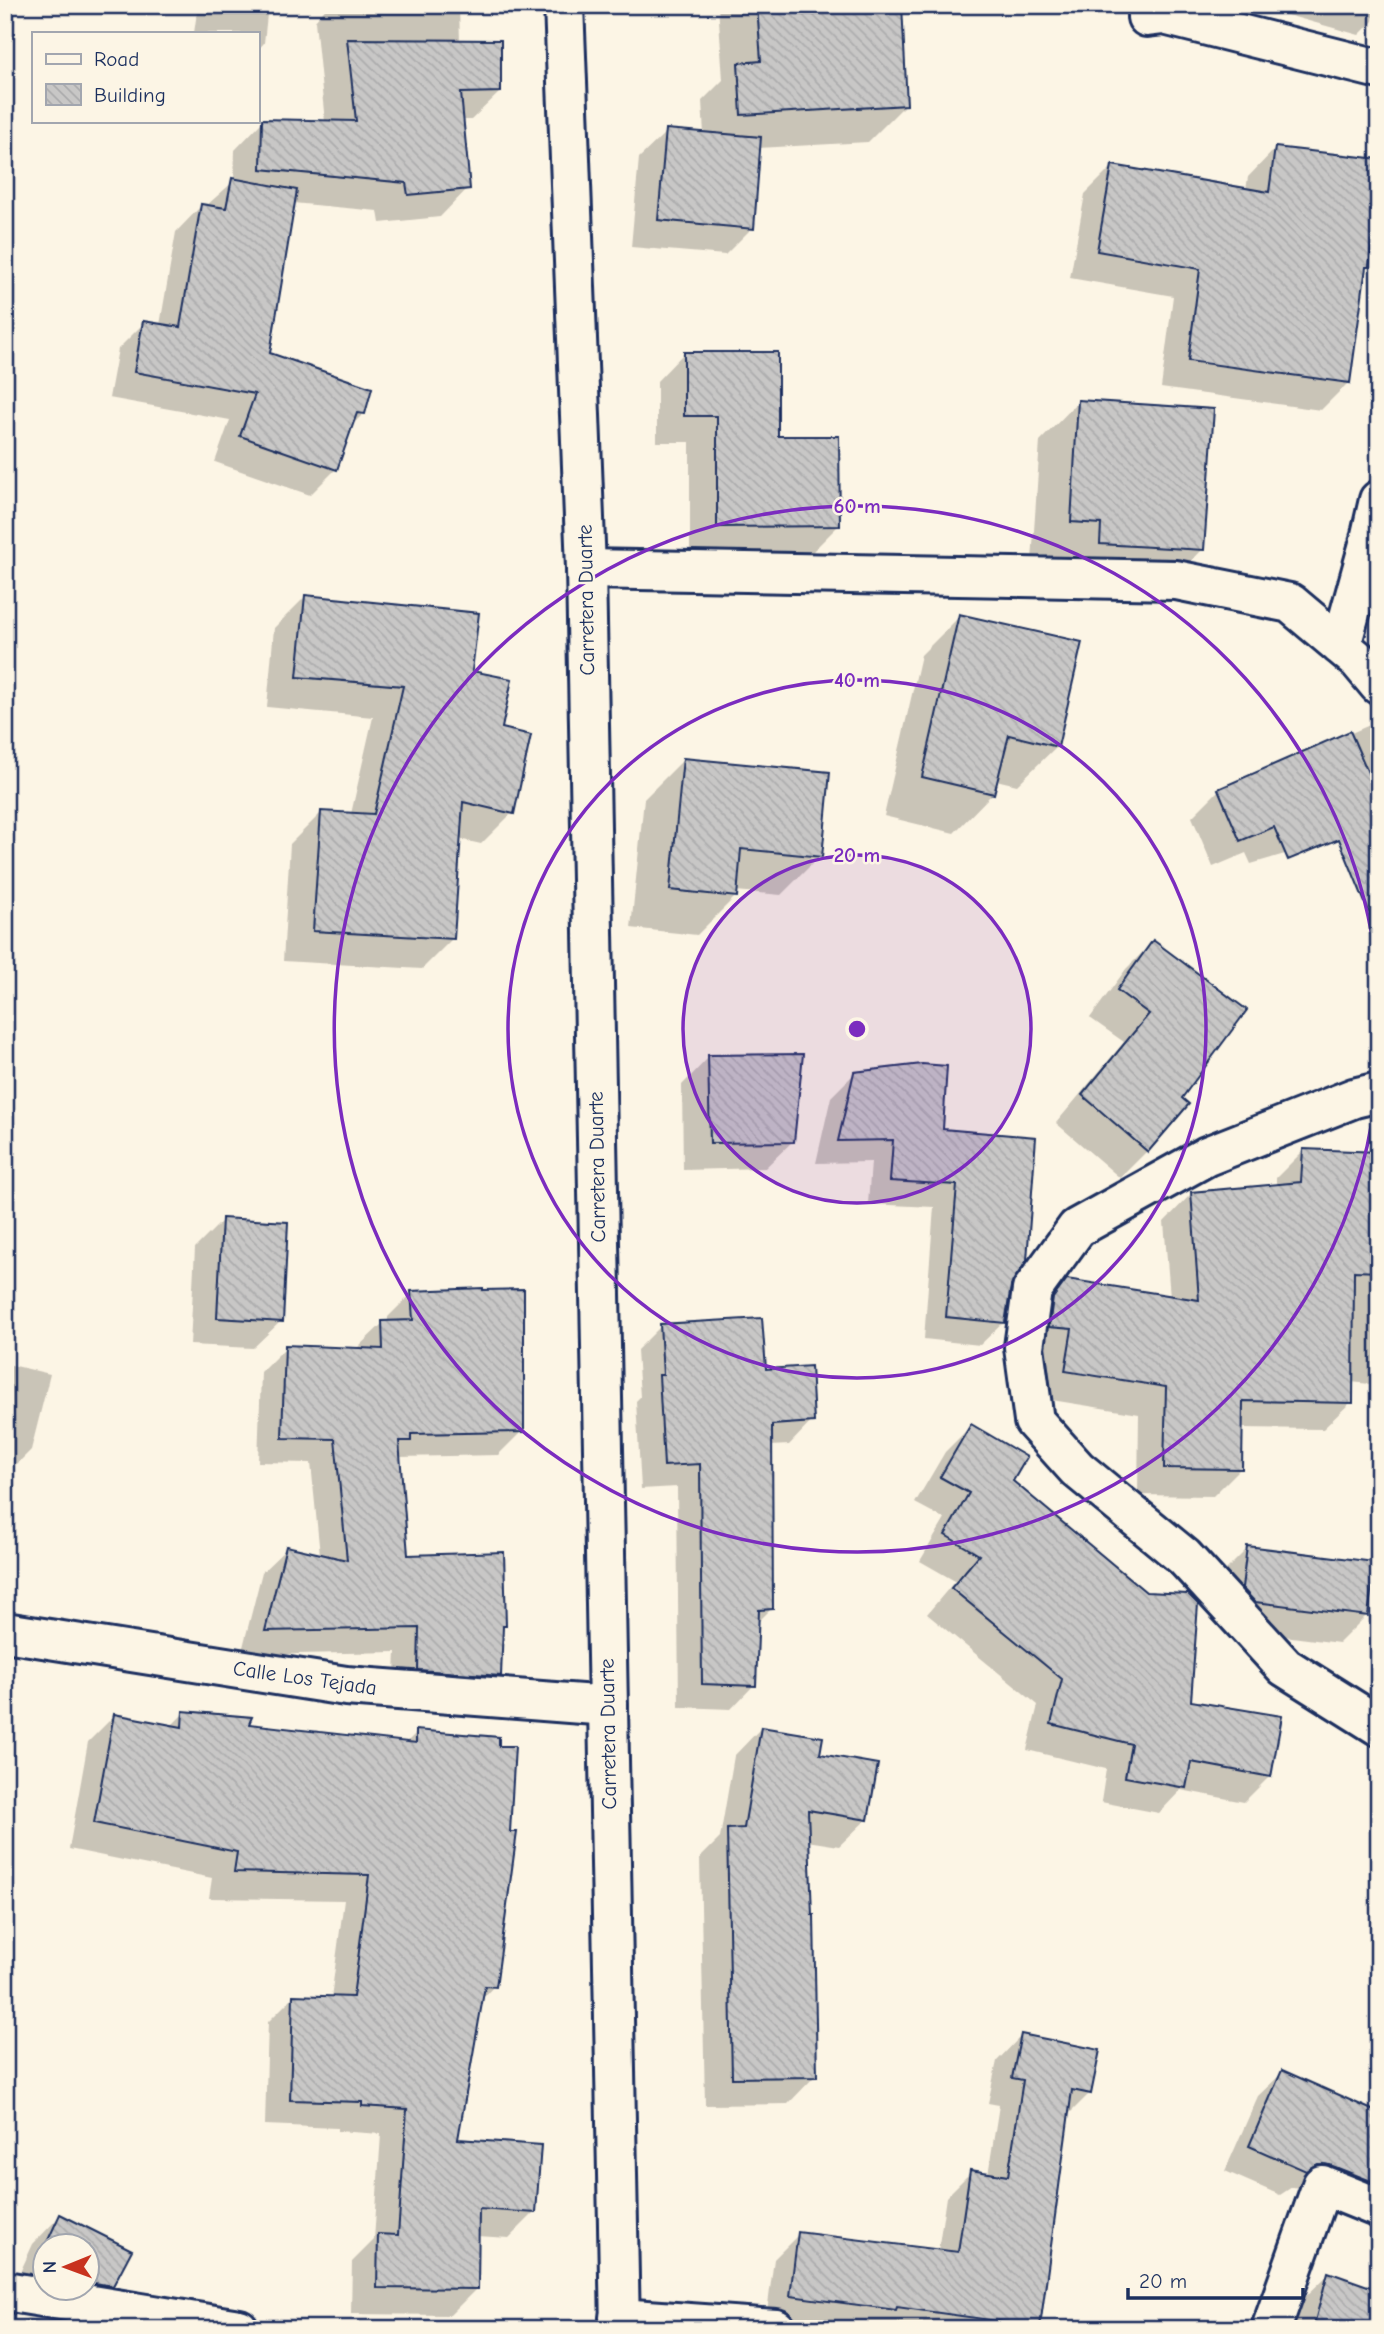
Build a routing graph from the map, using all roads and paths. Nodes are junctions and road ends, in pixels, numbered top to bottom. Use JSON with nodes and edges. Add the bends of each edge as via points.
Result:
{"nodes":[{"id":1,"x":564,"y":5,"type":"edge"},
{"id":2,"x":1147,"y":17,"type":"dead end"},
{"id":3,"x":1379,"y":69,"type":"edge"},
{"id":4,"x":1379,"y":500,"type":"edge"},
{"id":5,"x":1374,"y":544,"type":"edge"},
{"id":6,"x":586,"y":569,"type":"junction"},
{"id":7,"x":1341,"y":646,"type":"junction"},
{"id":8,"x":1379,"y":685,"type":"edge"},
{"id":9,"x":1379,"y":1093,"type":"edge"},
{"id":10,"x":5,"y":1632,"type":"edge"},
{"id":11,"x":608,"y":1706,"type":"junction"},
{"id":12,"x":1379,"y":1726,"type":"edge"},
{"id":13,"x":1379,"y":2208,"type":"edge"},
{"id":14,"x":5,"y":2291,"type":"edge"},
{"id":15,"x":620,"y":2323,"type":"edge"},
{"id":16,"x":239,"y":2329,"type":"edge"},
{"id":17,"x":776,"y":2329,"type":"edge"},
{"id":18,"x":1271,"y":2329,"type":"edge"}],
"edges":[{"from":1,"to":6,"type":"street","name":"Carretera Duarte"},
{"from":2,"to":3,"type":"street","via":[[1164,15]]},
{"from":4,"to":5,"type":"street"},
{"from":5,"to":7,"type":"street"},
{"from":6,"to":7,"type":"street","via":[[1176,580],[1290,603]]},
{"from":6,"to":11,"type":"street","name":"Carretera Duarte"},
{"from":7,"to":8,"type":"street"},
{"from":9,"to":12,"type":"street","via":[[1354,1098],[1207,1156],[1077,1228],[1032,1290],[1024,1347],[1034,1421],[1077,1469],[1184,1557],[1285,1667]]},
{"from":10,"to":11,"type":"street","name":"Calle Los Tejada","via":[[346,1686]]},
{"from":11,"to":15,"type":"street","name":"Carretera Duarte"},
{"from":13,"to":18,"type":"street","via":[[1322,2185]]},
{"from":14,"to":16,"type":"street"},
{"from":15,"to":17,"type":"street"}]}
